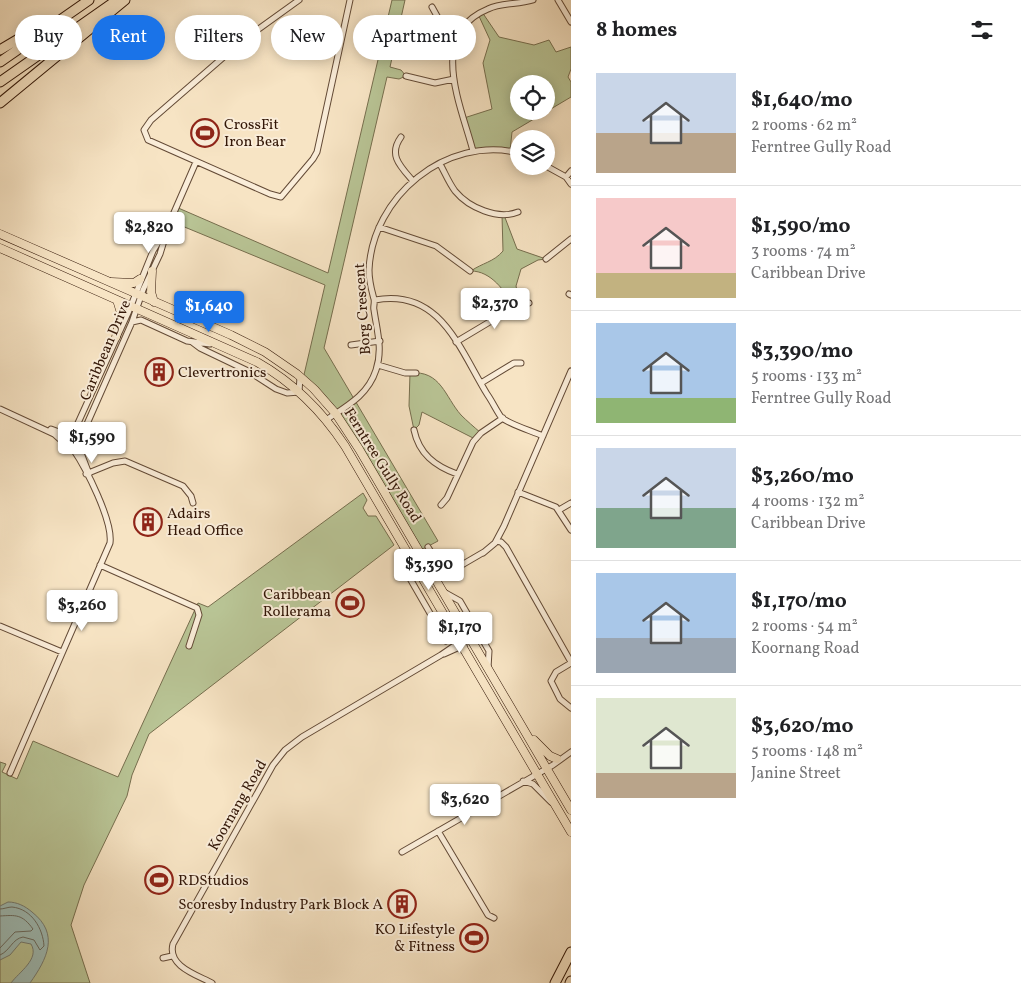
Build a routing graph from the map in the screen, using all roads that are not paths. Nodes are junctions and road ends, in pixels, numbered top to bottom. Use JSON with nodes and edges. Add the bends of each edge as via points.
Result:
{"nodes":[{"id":1,"x":83,"y":0,"type":"edge"},
{"id":2,"x":89,"y":0,"type":"edge"},
{"id":3,"x":117,"y":0,"type":"edge"},
{"id":4,"x":126,"y":0,"type":"edge"},
{"id":5,"x":299,"y":0,"type":"edge"},
{"id":6,"x":350,"y":0,"type":"edge"},
{"id":7,"x":533,"y":0,"type":"edge"},
{"id":8,"x":558,"y":0,"type":"edge"},
{"id":9,"x":432,"y":7,"type":"dead end"},
{"id":10,"x":436,"y":15,"type":"edge"},
{"id":11,"x":476,"y":15,"type":"edge"},
{"id":12,"x":571,"y":22,"type":"edge"},
{"id":13,"x":0,"y":50,"type":"edge"},
{"id":14,"x":452,"y":60,"type":"edge"},
{"id":15,"x":0,"y":62,"type":"edge"},
{"id":16,"x":406,"y":76,"type":"dead end"},
{"id":17,"x":454,"y":79,"type":"junction"},
{"id":18,"x":0,"y":82,"type":"edge"},
{"id":19,"x":0,"y":102,"type":"edge"},
{"id":20,"x":400,"y":136,"type":"dead end"},
{"id":21,"x":473,"y":151,"type":"junction"},
{"id":22,"x":510,"y":152,"type":"edge"},
{"id":23,"x":196,"y":162,"type":"junction"},
{"id":24,"x":440,"y":164,"type":"junction"},
{"id":25,"x":571,"y":171,"type":"edge"},
{"id":26,"x":555,"y":172,"type":"edge"},
{"id":27,"x":566,"y":177,"type":"junction"},
{"id":28,"x":412,"y":181,"type":"junction"},
{"id":29,"x":571,"y":184,"type":"edge"},
{"id":30,"x":518,"y":212,"type":"dead end"},
{"id":31,"x":169,"y":224,"type":"junction"},
{"id":32,"x":379,"y":227,"type":"junction"},
{"id":33,"x":0,"y":234,"type":"edge"},
{"id":34,"x":571,"y":239,"type":"edge"},
{"id":35,"x":0,"y":248,"type":"edge"},
{"id":36,"x":546,"y":259,"type":"dead end"},
{"id":37,"x":152,"y":271,"type":"junction"},
{"id":38,"x":470,"y":271,"type":"dead end"},
{"id":39,"x":140,"y":279,"type":"junction"},
{"id":40,"x":107,"y":281,"type":"junction"},
{"id":41,"x":138,"y":295,"type":"junction"},
{"id":42,"x":118,"y":300,"type":"junction"},
{"id":43,"x":374,"y":300,"type":"junction"},
{"id":44,"x":154,"y":302,"type":"junction"},
{"id":45,"x":529,"y":303,"type":"dead end"},
{"id":46,"x":134,"y":307,"type":"junction"},
{"id":47,"x":167,"y":321,"type":"junction"},
{"id":48,"x":132,"y":322,"type":"junction"},
{"id":49,"x":175,"y":336,"type":"junction"},
{"id":50,"x":116,"y":337,"type":"junction"},
{"id":51,"x":192,"y":342,"type":"junction"},
{"id":52,"x":380,"y":342,"type":"junction"},
{"id":53,"x":456,"y":342,"type":"junction"},
{"id":54,"x":352,"y":345,"type":"dead end"},
{"id":55,"x":222,"y":346,"type":"junction"},
{"id":56,"x":521,"y":363,"type":"dead end"},
{"id":57,"x":378,"y":365,"type":"junction"},
{"id":58,"x":571,"y":371,"type":"edge"},
{"id":59,"x":416,"y":373,"type":"dead end"},
{"id":60,"x":300,"y":377,"type":"junction"},
{"id":61,"x":481,"y":383,"type":"junction"},
{"id":62,"x":299,"y":392,"type":"junction"},
{"id":63,"x":0,"y":409,"type":"edge"},
{"id":64,"x":336,"y":414,"type":"junction"},
{"id":65,"x":503,"y":418,"type":"junction"},
{"id":66,"x":326,"y":420,"type":"junction"},
{"id":67,"x":40,"y":427,"type":"junction"},
{"id":68,"x":414,"y":430,"type":"dead end"},
{"id":69,"x":70,"y":435,"type":"junction"},
{"id":70,"x":542,"y":436,"type":"junction"},
{"id":71,"x":64,"y":443,"type":"junction"},
{"id":72,"x":78,"y":443,"type":"junction"},
{"id":73,"x":72,"y":449,"type":"junction"},
{"id":74,"x":87,"y":473,"type":"junction"},
{"id":75,"x":457,"y":474,"type":"junction"},
{"id":76,"x":519,"y":491,"type":"junction"},
{"id":77,"x":193,"y":502,"type":"dead end"},
{"id":78,"x":571,"y":503,"type":"edge"},
{"id":79,"x":441,"y":505,"type":"dead end"},
{"id":80,"x":559,"y":510,"type":"junction"},
{"id":81,"x":571,"y":530,"type":"edge"},
{"id":82,"x":497,"y":541,"type":"junction"},
{"id":83,"x":404,"y":546,"type":"junction"},
{"id":84,"x":428,"y":547,"type":"dead end"},
{"id":85,"x":100,"y":564,"type":"junction"},
{"id":86,"x":445,"y":575,"type":"junction"},
{"id":87,"x":436,"y":580,"type":"junction"},
{"id":88,"x":442,"y":591,"type":"junction"},
{"id":89,"x":0,"y":626,"type":"edge"},
{"id":90,"x":440,"y":629,"type":"junction"},
{"id":91,"x":470,"y":638,"type":"junction"},
{"id":92,"x":446,"y":641,"type":"dead end"},
{"id":93,"x":460,"y":642,"type":"junction"},
{"id":94,"x":561,"y":642,"type":"junction"},
{"id":95,"x":189,"y":646,"type":"dead end"},
{"id":96,"x":62,"y":652,"type":"junction"},
{"id":97,"x":571,"y":656,"type":"edge"},
{"id":98,"x":571,"y":663,"type":"edge"},
{"id":99,"x":488,"y":668,"type":"junction"},
{"id":100,"x":571,"y":708,"type":"edge"},
{"id":101,"x":523,"y":727,"type":"junction"},
{"id":102,"x":571,"y":752,"type":"edge"},
{"id":103,"x":559,"y":758,"type":"junction"},
{"id":104,"x":546,"y":767,"type":"junction"},
{"id":105,"x":10,"y":773,"type":"dead end"},
{"id":106,"x":537,"y":773,"type":"junction"},
{"id":107,"x":522,"y":781,"type":"junction"},
{"id":108,"x":558,"y":809,"type":"junction"},
{"id":109,"x":571,"y":810,"type":"edge"},
{"id":110,"x":438,"y":831,"type":"junction"},
{"id":111,"x":571,"y":832,"type":"edge"},
{"id":112,"x":402,"y":852,"type":"dead end"},
{"id":113,"x":494,"y":918,"type":"dead end"},
{"id":114,"x":571,"y":952,"type":"edge"},
{"id":115,"x":172,"y":956,"type":"junction"},
{"id":116,"x":163,"y":958,"type":"dead end"},
{"id":117,"x":212,"y":983,"type":"edge"},
{"id":118,"x":555,"y":983,"type":"edge"}],
"edges":[{"from":1,"to":13,"type":"highway"},
{"from":2,"to":15,"type":"highway"},
{"from":3,"to":18,"type":"highway"},
{"from":4,"to":19,"type":"highway"},
{"from":5,"to":23,"type":"street","via":[[242,40],[145,128],[144,134],[151,142]]},
{"from":6,"to":23,"type":"street","via":[[317,152],[286,193],[281,197],[275,196]]},
{"from":7,"to":11,"type":"street","via":[[488,5]]},
{"from":8,"to":12,"type":"street"},
{"from":9,"to":10,"type":"street"},
{"from":14,"to":17,"type":"street"},
{"from":16,"to":17,"type":"street","via":[[435,82]]},
{"from":17,"to":21,"type":"street"},
{"from":20,"to":28,"type":"street","via":[[394,149],[395,158]]},
{"from":21,"to":22,"type":"street","name":"Borg Crescent"},
{"from":21,"to":24,"type":"street","name":"Borg Crescent"},
{"from":23,"to":31,"type":"street"},
{"from":24,"to":28,"type":"street","name":"Borg Crescent"},
{"from":24,"to":30,"type":"street","via":[[453,188],[467,202],[502,215]]},
{"from":25,"to":27,"type":"street"},
{"from":26,"to":27,"type":"street"},
{"from":27,"to":29,"type":"street"},
{"from":28,"to":32,"type":"street","name":"Borg Crescent","via":[[396,197]]},
{"from":31,"to":37,"type":"street"},
{"from":31,"to":39,"type":"street","via":[[154,247]]},
{"from":32,"to":38,"type":"street","via":[[436,246]]},
{"from":32,"to":43,"type":"street","name":"Borg Crescent","via":[[370,269],[370,292]]},
{"from":33,"to":40,"type":"main road","name":"Ferntree Gully Road"},
{"from":34,"to":36,"type":"street"},
{"from":35,"to":42,"type":"main road","name":"Ferntree Gully Road"},
{"from":37,"to":41,"type":"street"},
{"from":37,"to":44,"type":"main road"},
{"from":39,"to":40,"type":"main road","via":[[134,283]]},
{"from":39,"to":41,"type":"street"},
{"from":40,"to":41,"type":"main road","name":"Ferntree Gully Road"},
{"from":41,"to":44,"type":"main road","name":"Ferntree Gully Road"},
{"from":41,"to":46,"type":"street"},
{"from":42,"to":46,"type":"main road","name":"Ferntree Gully Road"},
{"from":42,"to":50,"type":"main road","via":[[121,314]]},
{"from":43,"to":52,"type":"street","name":"Borg Crescent"},
{"from":43,"to":53,"type":"street","via":[[403,298],[425,306],[442,320]]},
{"from":44,"to":60,"type":"main road","name":"Ferntree Gully Road","via":[[248,343]]},
{"from":45,"to":53,"type":"street","via":[[518,305]]},
{"from":46,"to":47,"type":"main road","name":"Ferntree Gully Road"},
{"from":46,"to":48,"type":"street","name":"Caribbean Drive"},
{"from":46,"to":50,"type":"street","name":"Caribbean Drive"},
{"from":47,"to":49,"type":"street"},
{"from":47,"to":55,"type":"main road","name":"Ferntree Gully Road"},
{"from":48,"to":49,"type":"street","via":[[143,320]]},
{"from":48,"to":72,"type":"street","name":"Caribbean Drive"},
{"from":49,"to":51,"type":"street"},
{"from":50,"to":69,"type":"street","name":"Caribbean Drive"},
{"from":51,"to":55,"type":"street"},
{"from":51,"to":62,"type":"street","via":[[276,389]]},
{"from":52,"to":54,"type":"street"},
{"from":52,"to":57,"type":"street","name":"Borg Crescent"},
{"from":53,"to":61,"type":"street"},
{"from":55,"to":62,"type":"main road","name":"Ferntree Gully Road","via":[[269,369]]},
{"from":56,"to":61,"type":"street"},
{"from":57,"to":59,"type":"street"},
{"from":57,"to":64,"type":"street","name":"Borg Crescent","via":[[364,392]]},
{"from":58,"to":70,"type":"street"},
{"from":60,"to":62,"type":"street"},
{"from":60,"to":64,"type":"main road","name":"Ferntree Gully Road"},
{"from":61,"to":65,"type":"street"},
{"from":62,"to":66,"type":"main road","name":"Ferntree Gully Road"},
{"from":63,"to":67,"type":"street"},
{"from":64,"to":66,"type":"street","name":"Borg Crescent"},
{"from":64,"to":87,"type":"main road","name":"Ferntree Gully Road"},
{"from":65,"to":70,"type":"street"},
{"from":65,"to":75,"type":"street","via":[[476,438]]},
{"from":66,"to":83,"type":"main road","name":"Ferntree Gully Road"},
{"from":67,"to":69,"type":"street"},
{"from":67,"to":71,"type":"street"},
{"from":68,"to":75,"type":"street","via":[[428,458]]},
{"from":69,"to":71,"type":"street","name":"Caribbean Drive"},
{"from":69,"to":72,"type":"street"},
{"from":70,"to":76,"type":"street"},
{"from":71,"to":73,"type":"street"},
{"from":72,"to":73,"type":"street"},
{"from":72,"to":74,"type":"street"},
{"from":73,"to":74,"type":"street"},
{"from":74,"to":77,"type":"street","via":[[119,461],[129,462],[183,486]]},
{"from":74,"to":85,"type":"street","via":[[110,531],[110,543]]},
{"from":75,"to":79,"type":"street"},
{"from":76,"to":80,"type":"street"},
{"from":76,"to":82,"type":"street"},
{"from":78,"to":80,"type":"street"},
{"from":80,"to":81,"type":"street"},
{"from":82,"to":86,"type":"street"},
{"from":82,"to":94,"type":"street","via":[[507,552]]},
{"from":83,"to":90,"type":"street","via":[[401,563]]},
{"from":83,"to":93,"type":"main road","name":"Ferntree Gully Road"},
{"from":84,"to":86,"type":"street"},
{"from":85,"to":95,"type":"street","via":[[197,608],[199,615]]},
{"from":85,"to":96,"type":"street"},
{"from":86,"to":87,"type":"street"},
{"from":87,"to":88,"type":"main road","name":"Ferntree Gully Road"},
{"from":88,"to":91,"type":"main road","name":"Ferntree Gully Road"},
{"from":88,"to":99,"type":"street","via":[[460,601],[489,651]]},
{"from":89,"to":96,"type":"street"},
{"from":90,"to":92,"type":"street"},
{"from":90,"to":93,"type":"street"},
{"from":91,"to":93,"type":"street","name":"Koornang Road"},
{"from":91,"to":99,"type":"main road","name":"Ferntree Gully Road"},
{"from":93,"to":106,"type":"main road","name":"Ferntree Gully Road"},
{"from":93,"to":115,"type":"street","name":"Koornang Road","via":[[302,738],[278,758],[173,944]]},
{"from":94,"to":97,"type":"street"},
{"from":94,"to":98,"type":"street"},
{"from":96,"to":105,"type":"street"},
{"from":98,"to":100,"type":"street","via":[[552,677],[557,693]]},
{"from":99,"to":101,"type":"main road","name":"Ferntree Gully Road"},
{"from":101,"to":103,"type":"main road","via":[[540,746]]},
{"from":101,"to":104,"type":"main road","name":"Ferntree Gully Road"},
{"from":102,"to":103,"type":"street"},
{"from":103,"to":104,"type":"street"},
{"from":104,"to":106,"type":"street"},
{"from":104,"to":109,"type":"main road","name":"Ferntree Gully Road"},
{"from":106,"to":107,"type":"street"},
{"from":106,"to":108,"type":"main road","name":"Ferntree Gully Road"},
{"from":107,"to":108,"type":"street","via":[[532,784]]},
{"from":107,"to":110,"type":"street"},
{"from":108,"to":111,"type":"main road","name":"Ferntree Gully Road"},
{"from":110,"to":112,"type":"street"},
{"from":110,"to":113,"type":"street","via":[[488,915]]},
{"from":114,"to":118,"type":"highway"},
{"from":115,"to":116,"type":"street"},
{"from":115,"to":117,"type":"street","via":[[180,965]]}]}
